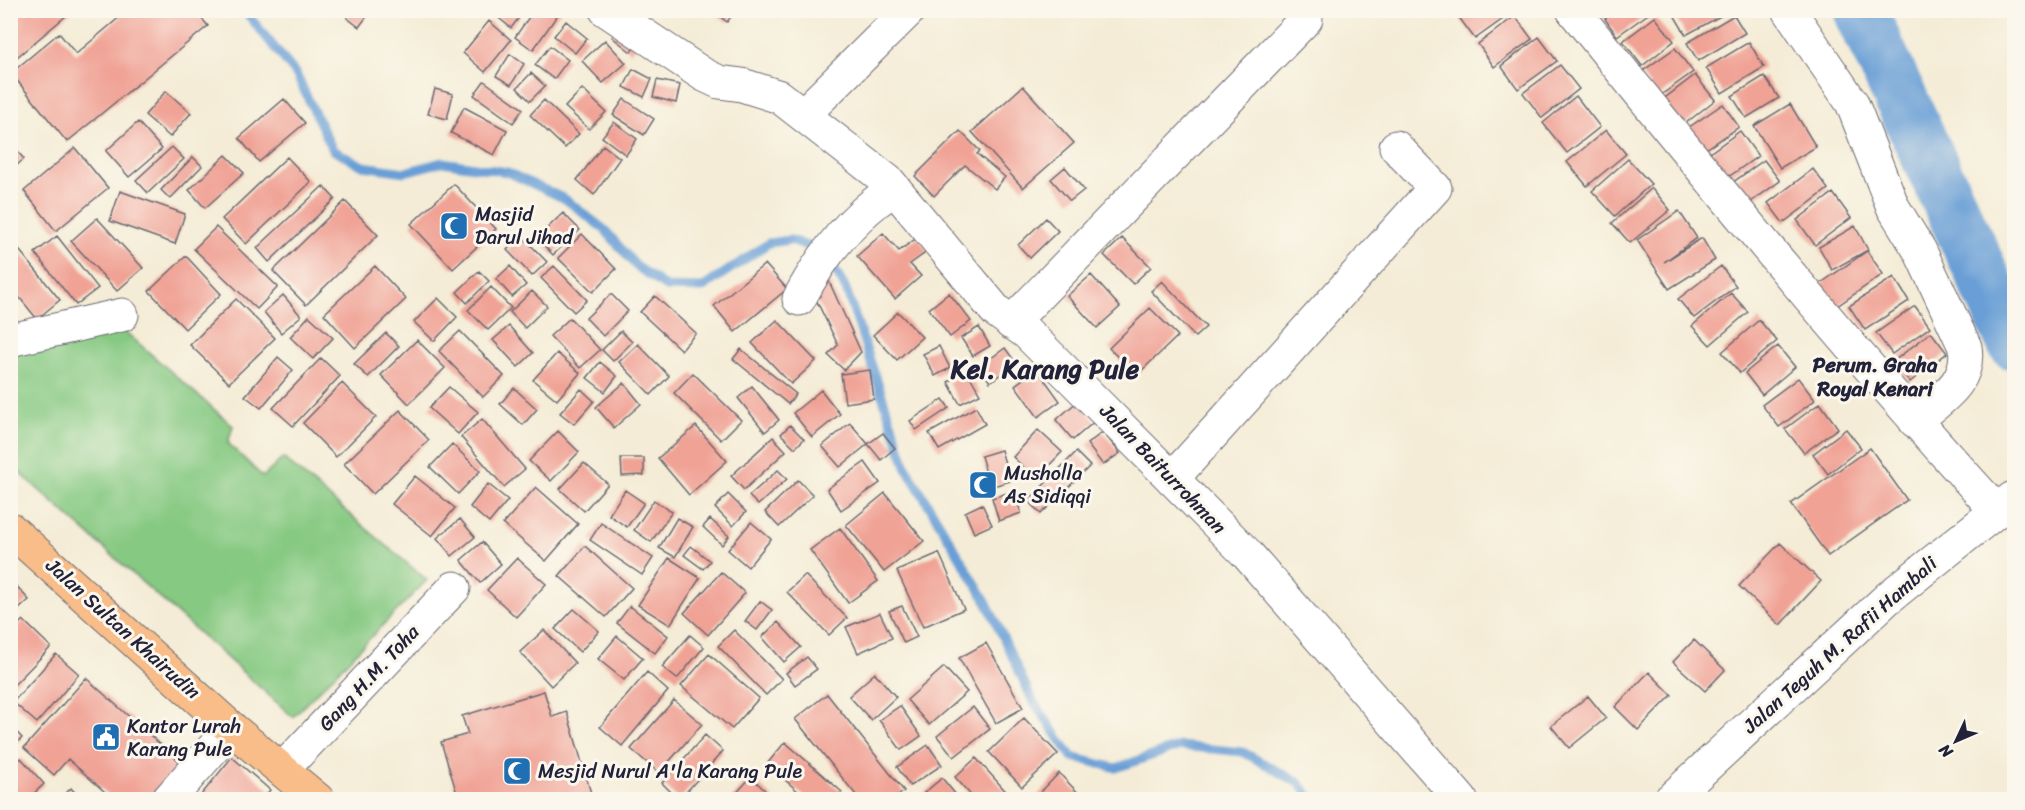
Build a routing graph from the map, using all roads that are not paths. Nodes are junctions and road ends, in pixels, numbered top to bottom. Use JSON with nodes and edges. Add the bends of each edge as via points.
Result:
{"nodes":[{"id":1,"x":606,"y":10,"type":"edge"},
{"id":2,"x":909,"y":10,"type":"edge"},
{"id":3,"x":1573,"y":10,"type":"edge"},
{"id":4,"x":1789,"y":10,"type":"edge"},
{"id":5,"x":1306,"y":19,"type":"dead end"},
{"id":6,"x":803,"y":115,"type":"junction"},
{"id":7,"x":1396,"y":147,"type":"dead end"},
{"id":8,"x":894,"y":189,"type":"junction"},
{"id":9,"x":799,"y":299,"type":"dead end"},
{"id":10,"x":123,"y":315,"type":"dead end"},
{"id":11,"x":1011,"y":323,"type":"junction"},
{"id":12,"x":10,"y":340,"type":"edge"},
{"id":13,"x":1915,"y":421,"type":"junction"},
{"id":14,"x":1172,"y":479,"type":"junction"},
{"id":15,"x":2006,"y":504,"type":"edge"},
{"id":16,"x":10,"y":528,"type":"edge"},
{"id":17,"x":454,"y":588,"type":"dead end"},
{"id":18,"x":231,"y":728,"type":"junction"},
{"id":19,"x":283,"y":769,"type":"junction"},
{"id":20,"x":168,"y":800,"type":"edge"},
{"id":21,"x":318,"y":800,"type":"edge"},
{"id":22,"x":1461,"y":800,"type":"edge"},
{"id":23,"x":1670,"y":800,"type":"edge"}],
"edges":[{"from":1,"to":6,"type":"street","name":"Jalan Baiturrohman","via":[[704,75],[780,97]]},
{"from":2,"to":6,"type":"street"},
{"from":3,"to":13,"type":"street","via":[[1725,201]]},
{"from":4,"to":13,"type":"street","via":[[1852,104],[1893,207],[1920,251],[1965,346],[1968,363],[1964,375]]},
{"from":5,"to":11,"type":"street"},
{"from":6,"to":8,"type":"street","name":"Jalan Baiturrohman"},
{"from":7,"to":14,"type":"street","via":[[1435,188]]},
{"from":8,"to":9,"type":"street","via":[[852,222],[825,255]]},
{"from":8,"to":11,"type":"street","name":"Jalan Baiturrohman","via":[[996,311]]},
{"from":10,"to":12,"type":"street"},
{"from":11,"to":14,"type":"street","name":"Jalan Baiturrohman","via":[[1027,333]]},
{"from":13,"to":15,"type":"street"},
{"from":14,"to":22,"type":"street","name":"Jalan Baiturrohman","via":[[1247,554]]},
{"from":15,"to":23,"type":"street","name":"Jalan Teguh M. Rafii Hambali","via":[[1888,598]]},
{"from":16,"to":18,"type":"main road","name":"Jalan Sultan Khairudin"},
{"from":17,"to":19,"type":"street","name":"Gang H.M. Toha"},
{"from":18,"to":19,"type":"main road","name":"Jalan Sultan Khairudin"},
{"from":18,"to":20,"type":"street"},
{"from":19,"to":21,"type":"main road","name":"Jalan Sultan Khairudin"}]}
